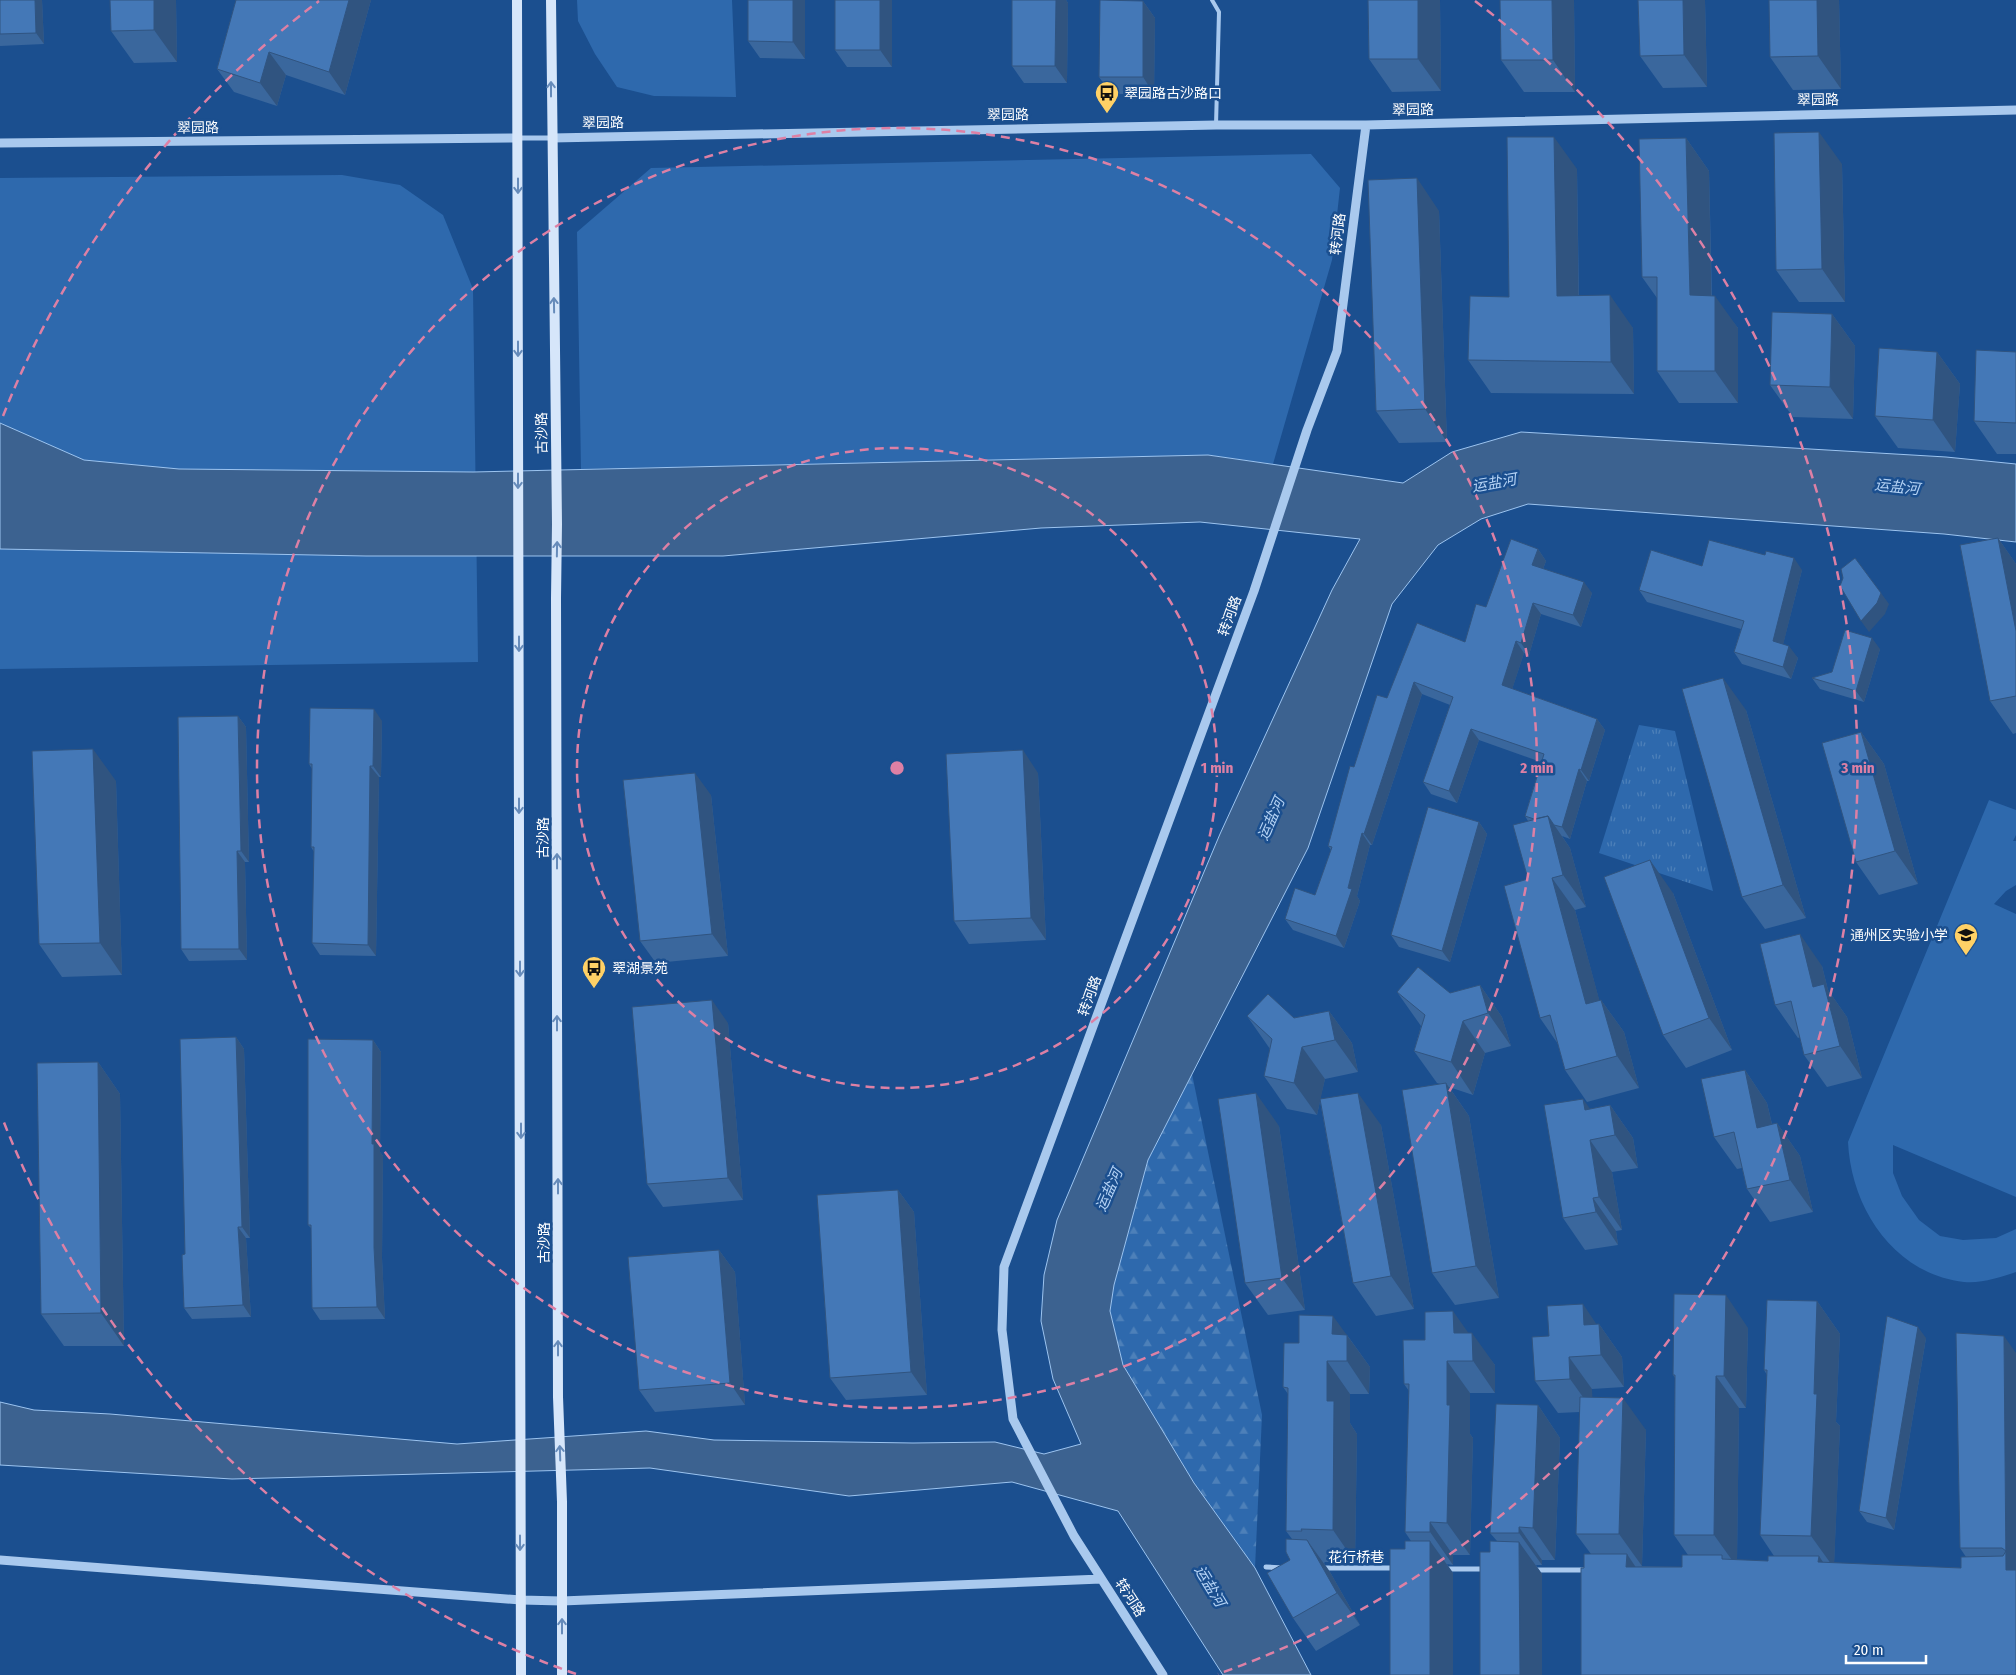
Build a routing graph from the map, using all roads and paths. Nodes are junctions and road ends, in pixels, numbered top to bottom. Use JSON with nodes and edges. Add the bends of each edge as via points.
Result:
{"nodes":[{"id":1,"x":517,"y":0,"type":"edge"},
{"id":2,"x":551,"y":0,"type":"edge"},
{"id":3,"x":1212,"y":0,"type":"edge"},
{"id":4,"x":2016,"y":110,"type":"edge"},
{"id":5,"x":1216,"y":125,"type":"junction"},
{"id":6,"x":1366,"y":125,"type":"junction"},
{"id":7,"x":518,"y":138,"type":"junction"},
{"id":8,"x":552,"y":138,"type":"junction"},
{"id":9,"x":0,"y":143,"type":"edge"},
{"id":10,"x":0,"y":1560,"type":"edge"},
{"id":11,"x":1266,"y":1568,"type":"dead end"},
{"id":12,"x":1294,"y":1568,"type":"edge"},
{"id":13,"x":1313,"y":1568,"type":"edge"},
{"id":14,"x":1407,"y":1568,"type":"edge"},
{"id":15,"x":1437,"y":1568,"type":"dead end"},
{"id":16,"x":1497,"y":1569,"type":"edge"},
{"id":17,"x":1527,"y":1570,"type":"dead end"},
{"id":18,"x":1596,"y":1570,"type":"edge"},
{"id":19,"x":1101,"y":1579,"type":"junction"},
{"id":20,"x":521,"y":1600,"type":"junction"},
{"id":21,"x":562,"y":1601,"type":"junction"},
{"id":22,"x":522,"y":1675,"type":"edge"},
{"id":23,"x":562,"y":1675,"type":"edge"},
{"id":24,"x":1163,"y":1675,"type":"edge"}],
"edges":[{"from":1,"to":7,"type":"main road","name":"古沙路"},
{"from":8,"to":2,"type":"main road","name":"古沙路","one_way":true},
{"from":3,"to":5,"type":"lane","via":[[1219,12]]},
{"from":4,"to":6,"type":"street","name":"翠园路"},
{"from":5,"to":6,"type":"street","name":"翠园路"},
{"from":5,"to":8,"type":"street","name":"翠园路"},
{"from":6,"to":19,"type":"street","name":"转河路","via":[[1337,351],[1307,430],[1254,591],[1004,1267],[1002,1330],[1013,1419],[1074,1536]]},
{"from":7,"to":8,"type":"street","name":"翠园路"},
{"from":7,"to":9,"type":"street","name":"翠园路"},
{"from":7,"to":20,"type":"main road","name":"古沙路","one_way":true},
{"from":21,"to":8,"type":"main road","name":"古沙路","one_way":true,"via":[[558,1397],[556,423]]},
{"from":10,"to":20,"type":"street"},
{"from":11,"to":12,"type":"street"},
{"from":13,"to":14,"type":"street","name":"花行桥巷"},
{"from":15,"to":16,"type":"street"},
{"from":17,"to":18,"type":"street"},
{"from":19,"to":21,"type":"street"},
{"from":19,"to":24,"type":"street","name":"转河路"},
{"from":20,"to":21,"type":"street"},
{"from":20,"to":22,"type":"main road","name":"古沙路"},
{"from":23,"to":21,"type":"main road","name":"古沙路","one_way":true}]}
